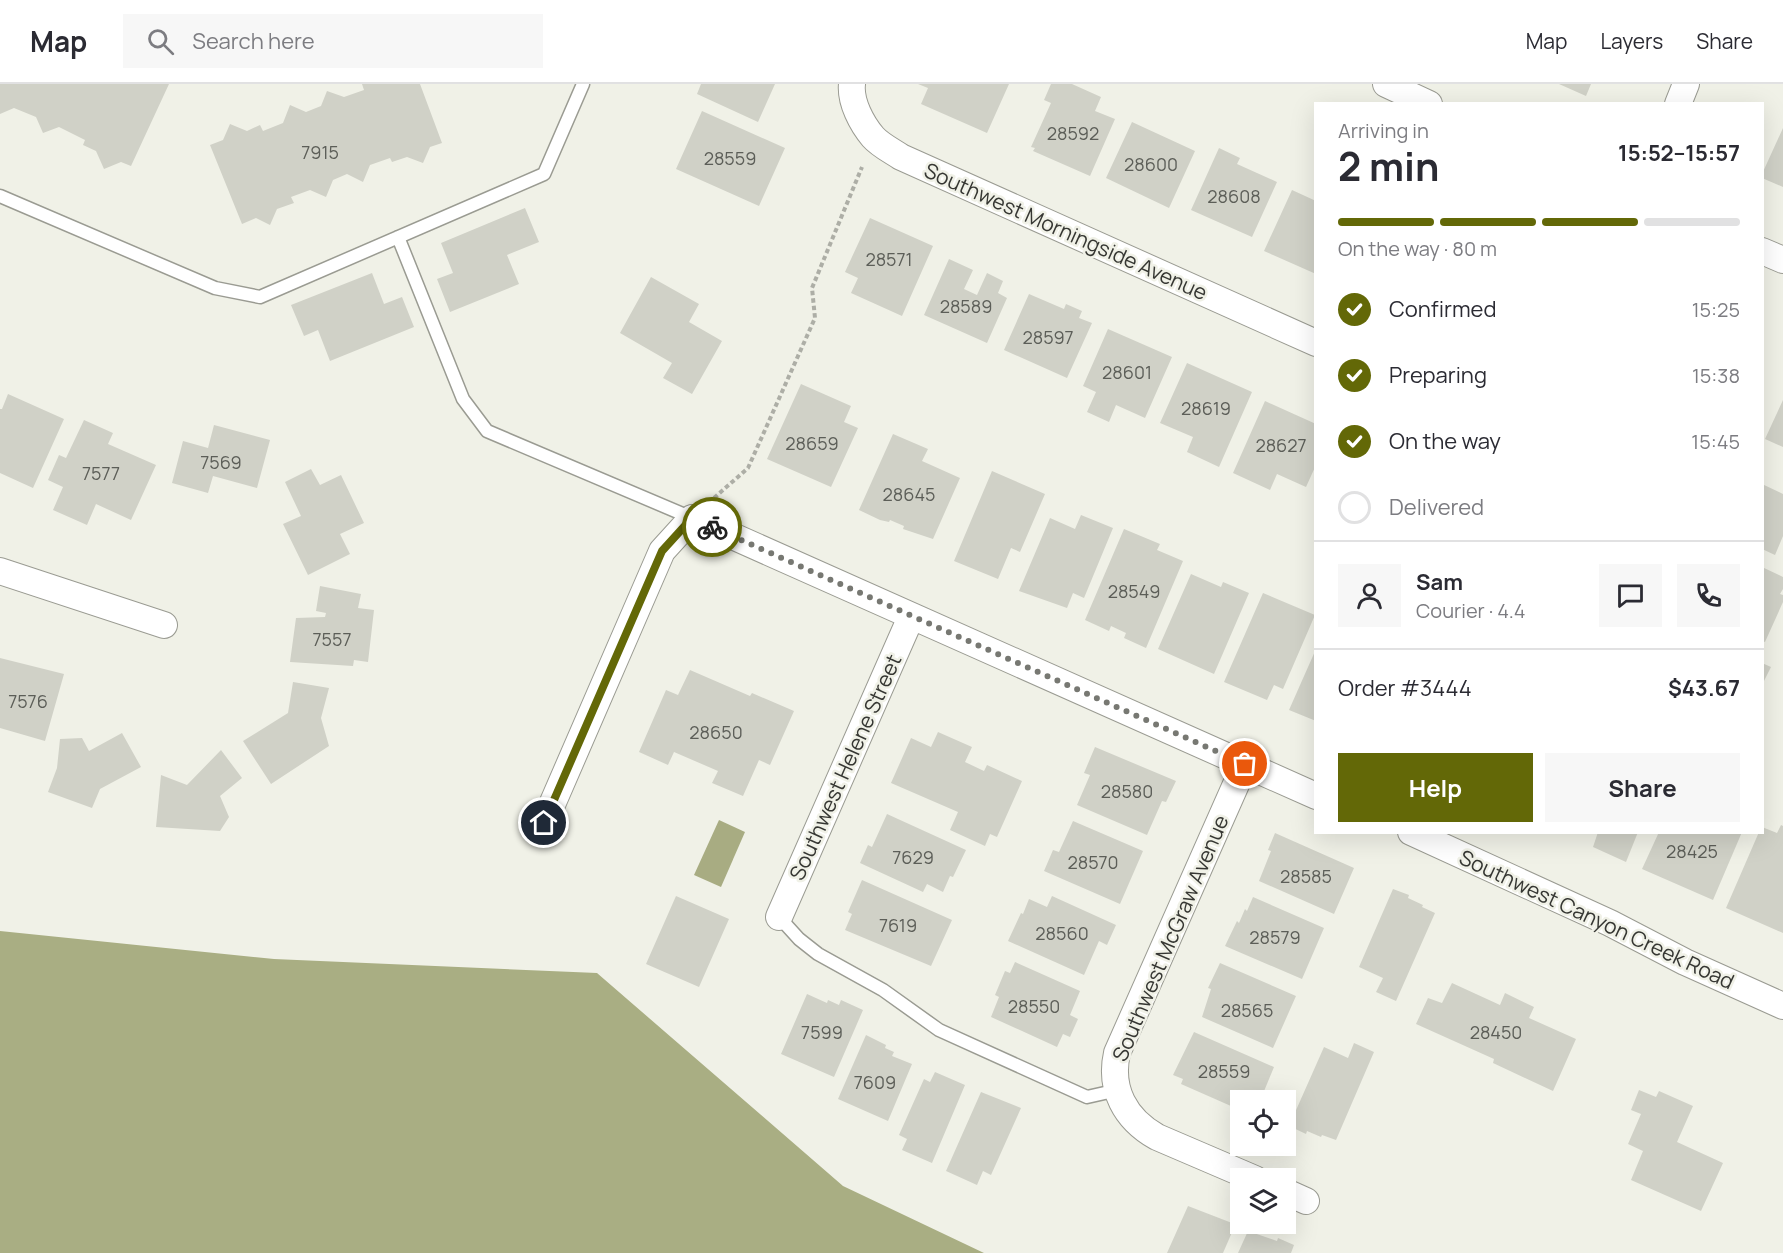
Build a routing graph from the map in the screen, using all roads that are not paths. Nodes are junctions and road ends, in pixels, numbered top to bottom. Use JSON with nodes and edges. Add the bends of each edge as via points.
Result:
{"nodes":[{"id":1,"x":584,"y":84,"type":"edge"},
{"id":2,"x":852,"y":84,"type":"edge"},
{"id":3,"x":1386,"y":84,"type":"edge"},
{"id":4,"x":1686,"y":84,"type":"edge"},
{"id":5,"x":1425,"y":102,"type":"edge"},
{"id":6,"x":1679,"y":102,"type":"edge"},
{"id":7,"x":0,"y":195,"type":"edge"},
{"id":8,"x":398,"y":237,"type":"junction"},
{"id":9,"x":1764,"y":252,"type":"edge"},
{"id":10,"x":1783,"y":260,"type":"edge"},
{"id":11,"x":1314,"y":342,"type":"edge"},
{"id":12,"x":692,"y":518,"type":"junction"},
{"id":13,"x":0,"y":571,"type":"edge"},
{"id":14,"x":911,"y":617,"type":"junction"},
{"id":15,"x":164,"y":625,"type":"dead end"},
{"id":16,"x":1245,"y":764,"type":"junction"},
{"id":17,"x":1314,"y":795,"type":"edge"},
{"id":18,"x":544,"y":823,"type":"dead end"},
{"id":19,"x":1415,"y":834,"type":"edge"},
{"id":20,"x":779,"y":917,"type":"joint"},
{"id":21,"x":1783,"y":1006,"type":"edge"},
{"id":22,"x":1118,"y":1090,"type":"junction"},
{"id":23,"x":1230,"y":1168,"type":"edge"}],
"edges":[{"from":1,"to":8,"type":"lane","via":[[544,174]]},
{"from":2,"to":11,"type":"street","name":"Southwest Morningside Avenue","via":[[858,114],[874,138],[901,157]]},
{"from":3,"to":5,"type":"street"},
{"from":4,"to":6,"type":"street"},
{"from":7,"to":8,"type":"lane","via":[[215,288],[260,297]]},
{"from":8,"to":12,"type":"lane","via":[[463,399],[487,431]]},
{"from":9,"to":10,"type":"street"},
{"from":12,"to":14,"type":"street"},
{"from":12,"to":18,"type":"street","via":[[662,551]]},
{"from":13,"to":15,"type":"street"},
{"from":14,"to":16,"type":"street"},
{"from":14,"to":20,"type":"street","name":"Southwest Helene Street"},
{"from":16,"to":17,"type":"street"},
{"from":16,"to":22,"type":"street","name":"Southwest McGraw Avenue","via":[[1117,1053],[1113,1070]]},
{"from":19,"to":21,"type":"street","name":"Southwest Canyon Creek Road"},
{"from":20,"to":22,"type":"lane","via":[[818,954],[882,990],[939,1030],[1087,1097]]},
{"from":22,"to":23,"type":"street","name":"Southwest McGraw Avenue","via":[[1127,1111],[1145,1130]]}]}
